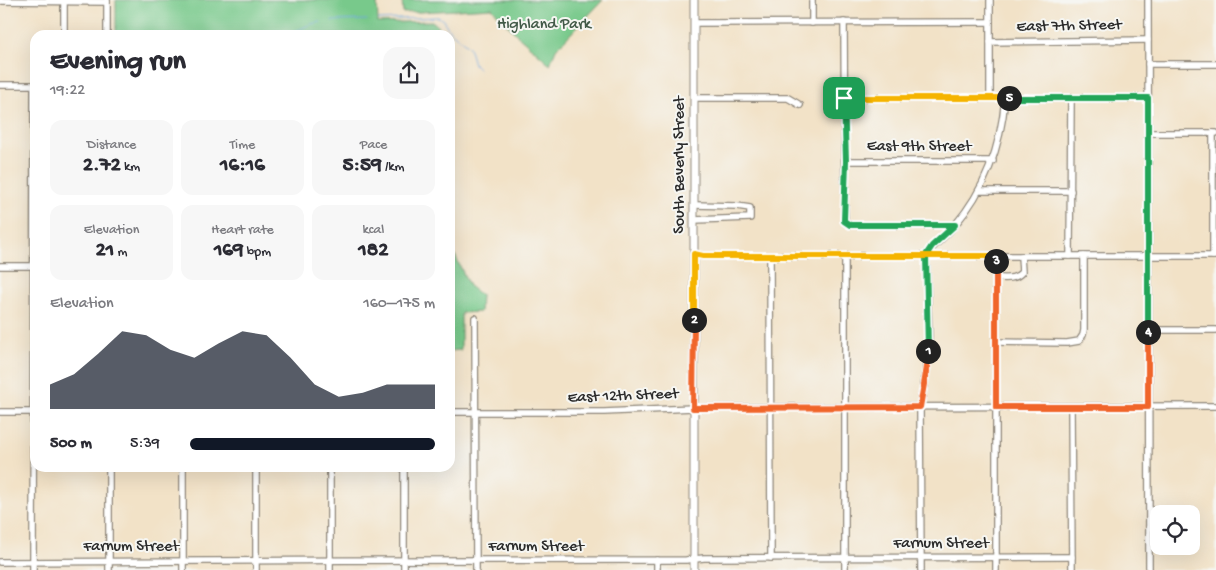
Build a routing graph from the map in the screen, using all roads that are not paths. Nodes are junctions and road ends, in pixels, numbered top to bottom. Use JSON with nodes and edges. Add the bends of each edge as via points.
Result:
{"nodes":[{"id":1,"x":694,"y":0,"type":"edge"},
{"id":2,"x":812,"y":0,"type":"edge"},
{"id":3,"x":990,"y":0,"type":"edge"},
{"id":4,"x":1148,"y":0,"type":"edge"},
{"id":5,"x":0,"y":1,"type":"edge"},
{"id":6,"x":64,"y":1,"type":"edge"},
{"id":7,"x":107,"y":1,"type":"edge"},
{"id":8,"x":844,"y":22,"type":"junction"},
{"id":9,"x":990,"y":22,"type":"junction"},
{"id":10,"x":812,"y":23,"type":"junction"},
{"id":11,"x":694,"y":24,"type":"junction"},
{"id":12,"x":64,"y":30,"type":"edge"},
{"id":13,"x":107,"y":30,"type":"edge"},
{"id":14,"x":1148,"y":40,"type":"junction"},
{"id":15,"x":990,"y":42,"type":"junction"},
{"id":16,"x":1148,"y":64,"type":"junction"},
{"id":17,"x":1216,"y":64,"type":"edge"},
{"id":18,"x":0,"y":85,"type":"edge"},
{"id":19,"x":30,"y":85,"type":"edge"},
{"id":20,"x":694,"y":98,"type":"junction"},
{"id":21,"x":844,"y":98,"type":"junction"},
{"id":22,"x":990,"y":98,"type":"junction"},
{"id":23,"x":1006,"y":98,"type":"junction"},
{"id":24,"x":1071,"y":98,"type":"junction"},
{"id":25,"x":1148,"y":98,"type":"junction"},
{"id":26,"x":800,"y":105,"type":"dead end"},
{"id":27,"x":1148,"y":133,"type":"junction"},
{"id":28,"x":1214,"y":133,"type":"edge"},
{"id":29,"x":846,"y":161,"type":"junction"},
{"id":30,"x":993,"y":161,"type":"junction"},
{"id":31,"x":979,"y":191,"type":"junction"},
{"id":32,"x":1071,"y":191,"type":"junction"},
{"id":33,"x":694,"y":205,"type":"junction"},
{"id":34,"x":694,"y":220,"type":"junction"},
{"id":35,"x":955,"y":225,"type":"junction"},
{"id":36,"x":694,"y":254,"type":"junction"},
{"id":37,"x":926,"y":255,"type":"junction"},
{"id":38,"x":770,"y":256,"type":"junction"},
{"id":39,"x":845,"y":256,"type":"junction"},
{"id":40,"x":996,"y":256,"type":"junction"},
{"id":41,"x":1021,"y":256,"type":"junction"},
{"id":42,"x":1070,"y":256,"type":"junction"},
{"id":43,"x":1084,"y":256,"type":"junction"},
{"id":44,"x":1148,"y":256,"type":"junction"},
{"id":45,"x":1214,"y":256,"type":"edge"},
{"id":46,"x":0,"y":266,"type":"edge"},
{"id":47,"x":30,"y":266,"type":"edge"},
{"id":48,"x":996,"y":278,"type":"junction"},
{"id":49,"x":475,"y":318,"type":"dead end"},
{"id":50,"x":1148,"y":330,"type":"junction"},
{"id":51,"x":1216,"y":330,"type":"edge"},
{"id":52,"x":996,"y":342,"type":"junction"},
{"id":53,"x":1216,"y":406,"type":"edge"},
{"id":54,"x":770,"y":407,"type":"junction"},
{"id":55,"x":846,"y":407,"type":"junction"},
{"id":56,"x":920,"y":407,"type":"junction"},
{"id":57,"x":996,"y":407,"type":"junction"},
{"id":58,"x":1071,"y":407,"type":"junction"},
{"id":59,"x":1148,"y":407,"type":"junction"},
{"id":60,"x":693,"y":408,"type":"junction"},
{"id":61,"x":0,"y":412,"type":"edge"},
{"id":62,"x":30,"y":412,"type":"edge"},
{"id":63,"x":455,"y":412,"type":"edge"},
{"id":64,"x":475,"y":412,"type":"junction"},
{"id":65,"x":34,"y":472,"type":"edge"},
{"id":66,"x":109,"y":472,"type":"edge"},
{"id":67,"x":183,"y":472,"type":"edge"},
{"id":68,"x":256,"y":472,"type":"edge"},
{"id":69,"x":330,"y":472,"type":"edge"},
{"id":70,"x":404,"y":472,"type":"edge"},
{"id":71,"x":771,"y":558,"type":"junction"},
{"id":72,"x":846,"y":558,"type":"junction"},
{"id":73,"x":921,"y":558,"type":"junction"},
{"id":74,"x":996,"y":558,"type":"junction"},
{"id":75,"x":1072,"y":558,"type":"junction"},
{"id":76,"x":694,"y":559,"type":"junction"},
{"id":77,"x":476,"y":560,"type":"junction"},
{"id":78,"x":657,"y":560,"type":"junction"},
{"id":79,"x":109,"y":561,"type":"junction"},
{"id":80,"x":183,"y":561,"type":"junction"},
{"id":81,"x":330,"y":561,"type":"junction"},
{"id":82,"x":404,"y":561,"type":"junction"},
{"id":83,"x":0,"y":562,"type":"edge"},
{"id":84,"x":33,"y":562,"type":"junction"},
{"id":85,"x":256,"y":562,"type":"junction"},
{"id":86,"x":33,"y":570,"type":"edge"},
{"id":87,"x":109,"y":570,"type":"edge"},
{"id":88,"x":183,"y":570,"type":"edge"},
{"id":89,"x":256,"y":570,"type":"edge"},
{"id":90,"x":330,"y":570,"type":"edge"},
{"id":91,"x":404,"y":570,"type":"edge"},
{"id":92,"x":476,"y":570,"type":"edge"},
{"id":93,"x":657,"y":570,"type":"edge"},
{"id":94,"x":694,"y":570,"type":"edge"},
{"id":95,"x":845,"y":570,"type":"edge"},
{"id":96,"x":921,"y":570,"type":"edge"},
{"id":97,"x":996,"y":570,"type":"edge"},
{"id":98,"x":1072,"y":570,"type":"edge"},
{"id":99,"x":1148,"y":570,"type":"edge"}],
"edges":[{"from":1,"to":11,"type":"main road","name":"South Beverly Street"},
{"from":2,"to":10,"type":"street"},
{"from":3,"to":9,"type":"street"},
{"from":4,"to":14,"type":"street"},
{"from":5,"to":6,"type":"street"},
{"from":6,"to":7,"type":"street"},
{"from":6,"to":12,"type":"street"},
{"from":7,"to":13,"type":"street"},
{"from":8,"to":9,"type":"street"},
{"from":8,"to":10,"type":"street"},
{"from":8,"to":21,"type":"street"},
{"from":9,"to":15,"type":"street"},
{"from":10,"to":11,"type":"street"},
{"from":11,"to":20,"type":"main road","name":"South Beverly Street"},
{"from":14,"to":15,"type":"street","name":"East 7th Street"},
{"from":14,"to":16,"type":"street"},
{"from":15,"to":22,"type":"street"},
{"from":16,"to":17,"type":"street"},
{"from":16,"to":25,"type":"street"},
{"from":18,"to":19,"type":"street"},
{"from":20,"to":26,"type":"street","via":[[788,98]]},
{"from":20,"to":33,"type":"main road","name":"South Beverly Street"},
{"from":21,"to":22,"type":"street"},
{"from":21,"to":29,"type":"street"},
{"from":22,"to":23,"type":"street"},
{"from":23,"to":24,"type":"street"},
{"from":23,"to":30,"type":"street"},
{"from":24,"to":25,"type":"street"},
{"from":24,"to":32,"type":"street"},
{"from":25,"to":27,"type":"street"},
{"from":27,"to":28,"type":"street"},
{"from":27,"to":44,"type":"street"},
{"from":28,"to":45,"type":"street"},
{"from":29,"to":30,"type":"street","name":"East 9th Street"},
{"from":29,"to":35,"type":"street","via":[[844,221],[850,225]]},
{"from":30,"to":31,"type":"street"},
{"from":31,"to":32,"type":"street"},
{"from":31,"to":35,"type":"street"},
{"from":32,"to":42,"type":"street"},
{"from":33,"to":34,"type":"main road","name":"South Beverly Street"},
{"from":33,"to":34,"type":"street","via":[[750,208],[750,218]]},
{"from":34,"to":36,"type":"main road","name":"South Beverly Street"},
{"from":35,"to":37,"type":"street"},
{"from":36,"to":38,"type":"street"},
{"from":36,"to":60,"type":"main road","name":"South Beverly Street"},
{"from":37,"to":39,"type":"street"},
{"from":37,"to":40,"type":"street"},
{"from":37,"to":56,"type":"street","via":[[929,336]]},
{"from":38,"to":39,"type":"street"},
{"from":38,"to":54,"type":"street"},
{"from":39,"to":55,"type":"street"},
{"from":40,"to":41,"type":"street"},
{"from":40,"to":48,"type":"street"},
{"from":41,"to":42,"type":"street"},
{"from":41,"to":48,"type":"street","via":[[1022,272],[1018,277]]},
{"from":42,"to":43,"type":"street"},
{"from":43,"to":44,"type":"street"},
{"from":43,"to":52,"type":"street","via":[[1084,330],[1079,341]]},
{"from":44,"to":45,"type":"street"},
{"from":44,"to":50,"type":"street"},
{"from":46,"to":47,"type":"street"},
{"from":48,"to":52,"type":"street"},
{"from":49,"to":64,"type":"street"},
{"from":50,"to":51,"type":"street"},
{"from":50,"to":59,"type":"street"},
{"from":52,"to":57,"type":"street"},
{"from":53,"to":59,"type":"street","name":"East 12th Street"},
{"from":54,"to":55,"type":"street","name":"East 12th Street"},
{"from":54,"to":60,"type":"street","name":"East 12th Street"},
{"from":54,"to":71,"type":"street"},
{"from":55,"to":56,"type":"street","name":"East 12th Street"},
{"from":55,"to":72,"type":"street"},
{"from":56,"to":57,"type":"street","name":"East 12th Street"},
{"from":56,"to":73,"type":"street"},
{"from":57,"to":58,"type":"street","name":"East 12th Street"},
{"from":57,"to":74,"type":"street"},
{"from":58,"to":59,"type":"street","name":"East 12th Street"},
{"from":58,"to":75,"type":"street"},
{"from":59,"to":99,"type":"street"},
{"from":60,"to":64,"type":"street","name":"East 12th Street"},
{"from":60,"to":76,"type":"main road","name":"South Beverly Street"},
{"from":61,"to":62,"type":"street"},
{"from":63,"to":64,"type":"street","name":"East 12th Street"},
{"from":64,"to":77,"type":"street"},
{"from":65,"to":84,"type":"street"},
{"from":66,"to":79,"type":"street"},
{"from":67,"to":80,"type":"street"},
{"from":68,"to":85,"type":"street"},
{"from":69,"to":81,"type":"street"},
{"from":70,"to":82,"type":"street"},
{"from":71,"to":72,"type":"street","name":"Farnum Street"},
{"from":71,"to":76,"type":"street","name":"Farnum Street"},
{"from":72,"to":73,"type":"street","name":"Farnum Street"},
{"from":72,"to":95,"type":"street"},
{"from":73,"to":74,"type":"street","name":"Farnum Street"},
{"from":73,"to":96,"type":"street"},
{"from":74,"to":75,"type":"street","name":"Farnum Street"},
{"from":74,"to":97,"type":"street"},
{"from":75,"to":98,"type":"street"},
{"from":76,"to":78,"type":"street","name":"Farnum Street"},
{"from":76,"to":94,"type":"main road","name":"South Beverly Street"},
{"from":77,"to":78,"type":"street","name":"Farnum Street"},
{"from":77,"to":82,"type":"street","name":"Farnum Street"},
{"from":77,"to":92,"type":"street"},
{"from":78,"to":93,"type":"street"},
{"from":79,"to":80,"type":"street","name":"Farnum Street"},
{"from":79,"to":84,"type":"street","name":"Farnum Street"},
{"from":79,"to":87,"type":"street"},
{"from":80,"to":85,"type":"street","name":"Farnum Street"},
{"from":80,"to":88,"type":"street"},
{"from":81,"to":82,"type":"street","name":"Farnum Street"},
{"from":81,"to":85,"type":"street","name":"Farnum Street"},
{"from":81,"to":90,"type":"street"},
{"from":82,"to":91,"type":"street"},
{"from":83,"to":84,"type":"street","name":"Farnum Street"},
{"from":84,"to":86,"type":"street"},
{"from":85,"to":89,"type":"street"}]}
